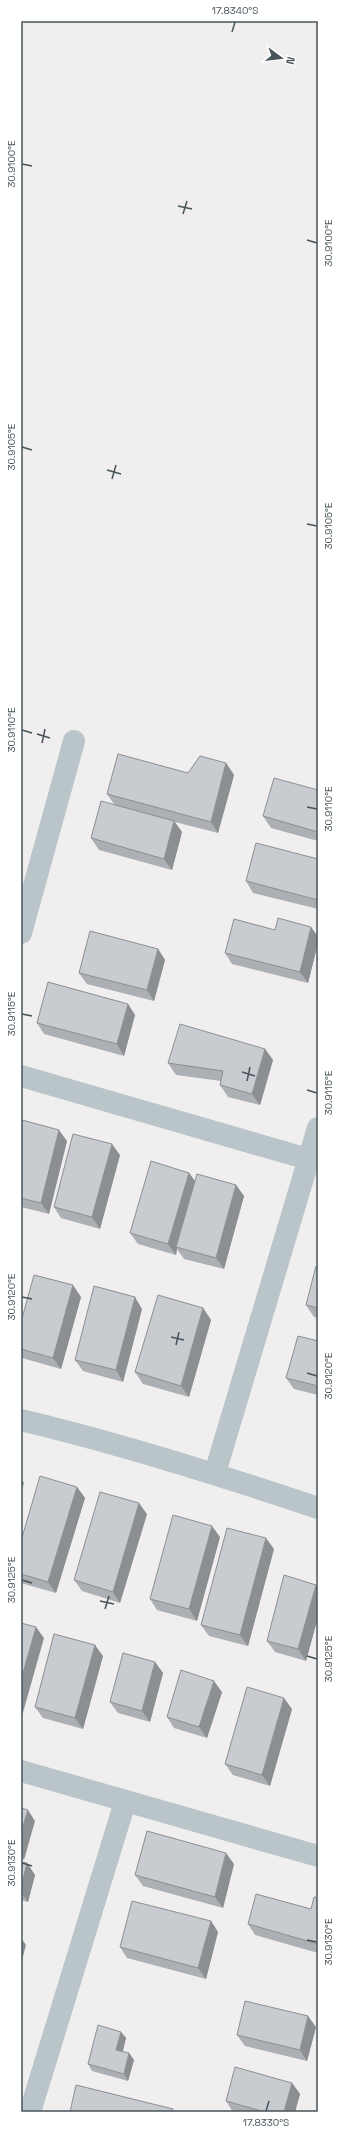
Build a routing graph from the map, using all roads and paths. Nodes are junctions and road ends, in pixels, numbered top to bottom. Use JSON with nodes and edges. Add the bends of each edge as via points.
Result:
{"nodes":[{"id":1,"x":74,"y":741,"type":"dead end"},
{"id":2,"x":21,"y":933,"type":"edge"},
{"id":3,"x":21,"y":1076,"type":"edge"},
{"id":4,"x":318,"y":1128,"type":"edge"},
{"id":5,"x":308,"y":1159,"type":"junction"},
{"id":6,"x":21,"y":1420,"type":"edge"},
{"id":7,"x":215,"y":1473,"type":"junction"},
{"id":8,"x":318,"y":1508,"type":"edge"},
{"id":9,"x":21,"y":1771,"type":"edge"},
{"id":10,"x":125,"y":1802,"type":"junction"},
{"id":11,"x":318,"y":1856,"type":"edge"},
{"id":12,"x":30,"y":2112,"type":"edge"}],
"edges":[{"from":1,"to":2,"type":"street"},
{"from":3,"to":5,"type":"street"},
{"from":4,"to":5,"type":"street"},
{"from":5,"to":7,"type":"street"},
{"from":6,"to":7,"type":"street"},
{"from":7,"to":8,"type":"street"},
{"from":9,"to":10,"type":"street"},
{"from":10,"to":11,"type":"street"},
{"from":10,"to":12,"type":"street"}]}
